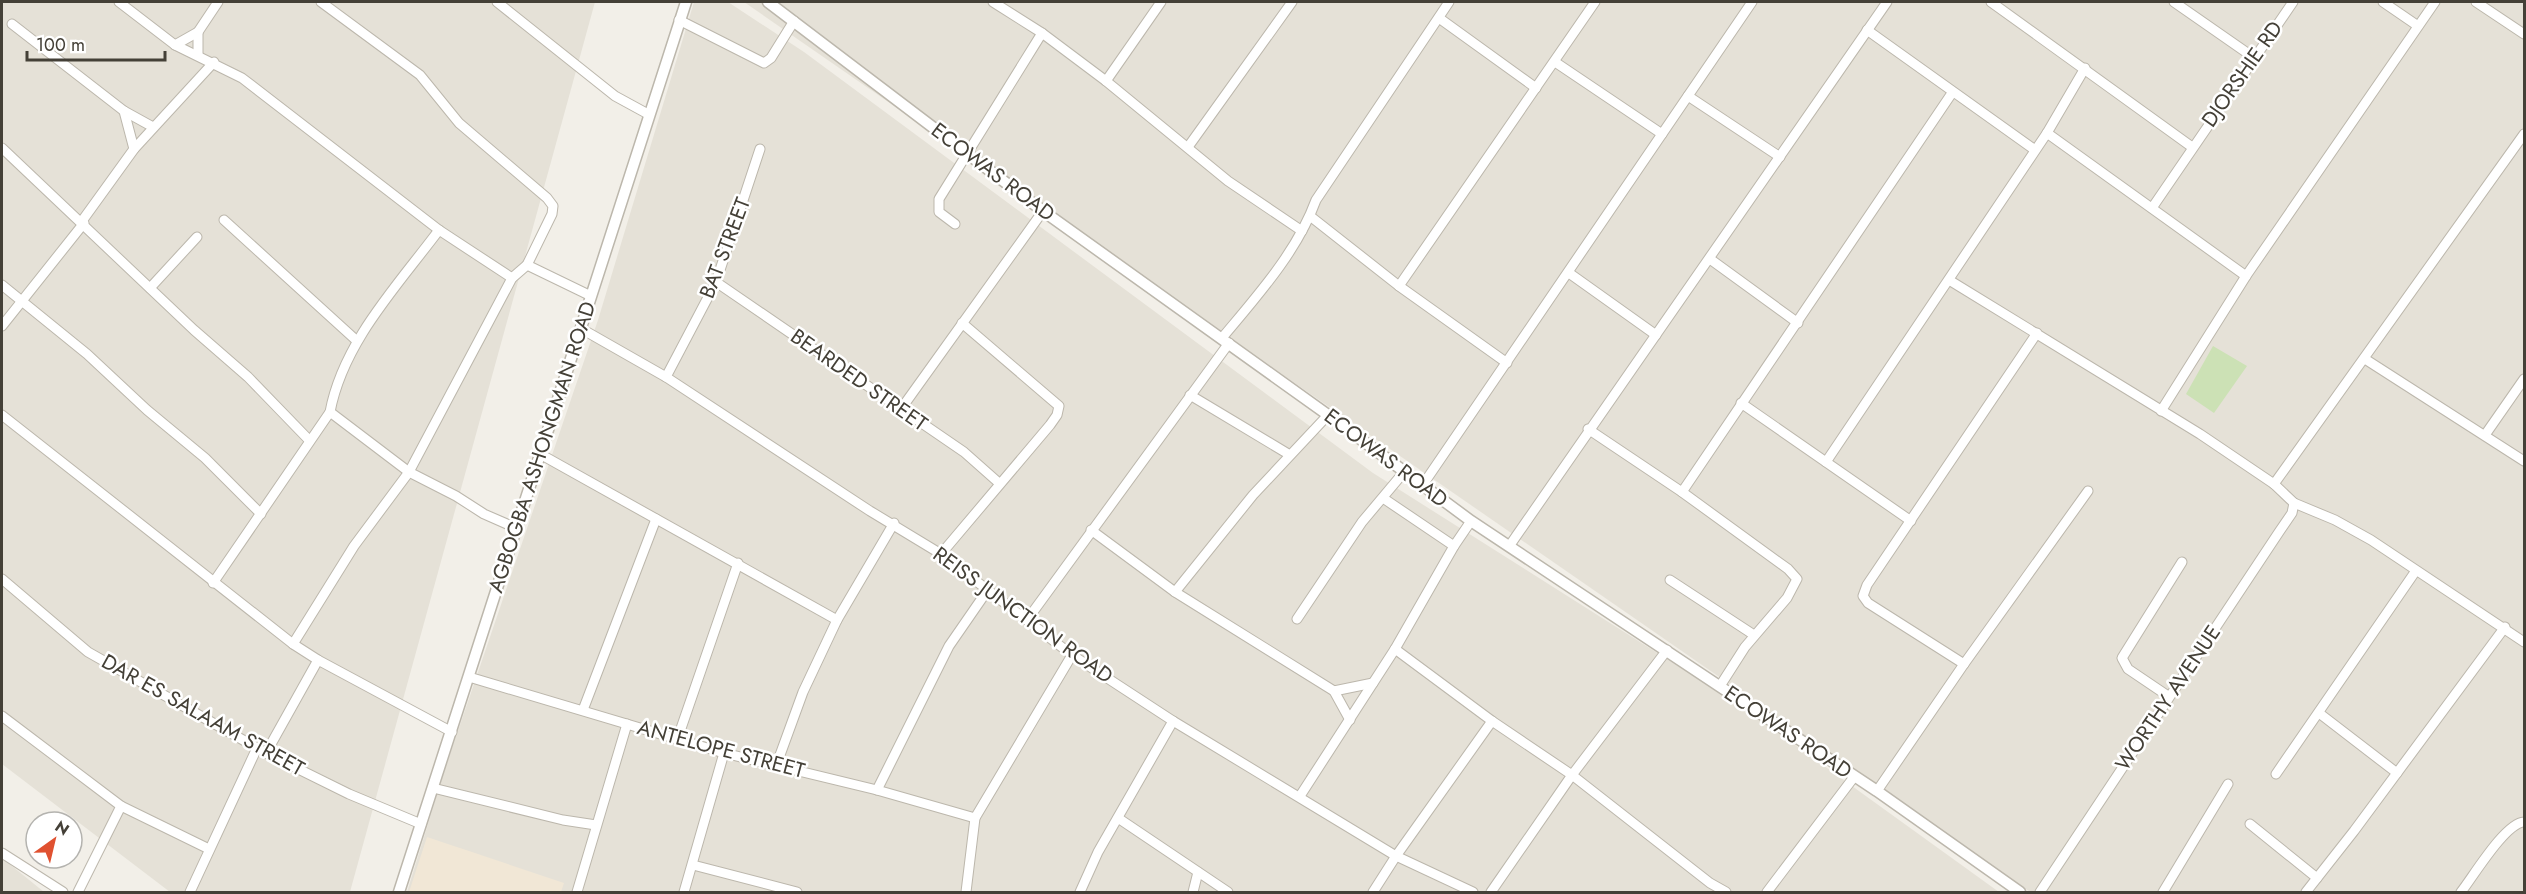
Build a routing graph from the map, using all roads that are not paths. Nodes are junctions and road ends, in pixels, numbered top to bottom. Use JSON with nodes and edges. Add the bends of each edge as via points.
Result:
{"nodes":[{"id":1,"x":119,"y":2,"type":"edge"},
{"id":2,"x":218,"y":2,"type":"edge"},
{"id":3,"x":321,"y":2,"type":"edge"},
{"id":4,"x":497,"y":2,"type":"edge"},
{"id":5,"x":686,"y":2,"type":"edge"},
{"id":6,"x":768,"y":2,"type":"edge"},
{"id":7,"x":993,"y":2,"type":"edge"},
{"id":8,"x":1161,"y":2,"type":"edge"},
{"id":9,"x":1292,"y":2,"type":"edge"},
{"id":10,"x":1449,"y":2,"type":"edge"},
{"id":11,"x":1594,"y":2,"type":"edge"},
{"id":12,"x":1752,"y":2,"type":"edge"},
{"id":13,"x":1887,"y":2,"type":"edge"},
{"id":14,"x":1991,"y":2,"type":"edge"},
{"id":15,"x":2174,"y":2,"type":"edge"},
{"id":16,"x":2293,"y":2,"type":"edge"},
{"id":17,"x":2383,"y":2,"type":"edge"},
{"id":18,"x":2435,"y":2,"type":"edge"},
{"id":19,"x":2476,"y":2,"type":"edge"},
{"id":20,"x":2188,"y":6,"type":"edge"},
{"id":21,"x":1439,"y":18,"type":"junction"},
{"id":22,"x":680,"y":20,"type":"junction"},
{"id":23,"x":794,"y":21,"type":"junction"},
{"id":24,"x":12,"y":24,"type":"dead end"},
{"id":25,"x":2418,"y":26,"type":"junction"},
{"id":26,"x":1867,"y":30,"type":"junction"},
{"id":27,"x":198,"y":32,"type":"junction"},
{"id":28,"x":1042,"y":33,"type":"junction"},
{"id":29,"x":2524,"y":34,"type":"edge"},
{"id":30,"x":175,"y":45,"type":"junction"},
{"id":31,"x":198,"y":55,"type":"junction"},
{"id":32,"x":2253,"y":57,"type":"junction"},
{"id":33,"x":214,"y":62,"type":"junction"},
{"id":34,"x":1555,"y":62,"type":"junction"},
{"id":35,"x":2085,"y":68,"type":"junction"},
{"id":36,"x":1106,"y":81,"type":"junction"},
{"id":37,"x":1536,"y":88,"type":"junction"},
{"id":38,"x":1952,"y":93,"type":"junction"},
{"id":39,"x":1688,"y":96,"type":"junction"},
{"id":40,"x":124,"y":111,"type":"junction"},
{"id":41,"x":648,"y":114,"type":"junction"},
{"id":42,"x":153,"y":127,"type":"junction"},
{"id":43,"x":2047,"y":133,"type":"junction"},
{"id":44,"x":1662,"y":134,"type":"junction"},
{"id":45,"x":2524,"y":134,"type":"edge"},
{"id":46,"x":1188,"y":147,"type":"junction"},
{"id":47,"x":2192,"y":147,"type":"junction"},
{"id":48,"x":2,"y":148,"type":"edge"},
{"id":49,"x":760,"y":148,"type":"dead end"},
{"id":50,"x":134,"y":149,"type":"junction"},
{"id":51,"x":2035,"y":150,"type":"junction"},
{"id":52,"x":967,"y":153,"type":"junction"},
{"id":53,"x":1780,"y":157,"type":"junction"},
{"id":54,"x":2152,"y":208,"type":"junction"},
{"id":55,"x":1043,"y":211,"type":"junction"},
{"id":56,"x":1310,"y":216,"type":"junction"},
{"id":57,"x":224,"y":220,"type":"dead end"},
{"id":58,"x":83,"y":222,"type":"junction"},
{"id":59,"x":955,"y":224,"type":"dead end"},
{"id":60,"x":439,"y":230,"type":"junction"},
{"id":61,"x":1302,"y":231,"type":"junction"},
{"id":62,"x":196,"y":237,"type":"dead end"},
{"id":63,"x":1710,"y":259,"type":"junction"},
{"id":64,"x":527,"y":265,"type":"junction"},
{"id":65,"x":1569,"y":273,"type":"junction"},
{"id":66,"x":2246,"y":276,"type":"junction"},
{"id":67,"x":512,"y":278,"type":"junction"},
{"id":68,"x":1949,"y":280,"type":"junction"},
{"id":69,"x":716,"y":282,"type":"junction"},
{"id":70,"x":2,"y":285,"type":"edge"},
{"id":71,"x":1399,"y":286,"type":"junction"},
{"id":72,"x":150,"y":288,"type":"junction"},
{"id":73,"x":591,"y":296,"type":"junction"},
{"id":74,"x":21,"y":302,"type":"junction"},
{"id":75,"x":962,"y":323,"type":"junction"},
{"id":76,"x":1798,"y":323,"type":"junction"},
{"id":77,"x":2,"y":326,"type":"edge"},
{"id":78,"x":580,"y":328,"type":"junction"},
{"id":79,"x":2037,"y":333,"type":"junction"},
{"id":80,"x":1656,"y":335,"type":"junction"},
{"id":81,"x":357,"y":341,"type":"junction"},
{"id":82,"x":1225,"y":341,"type":"junction"},
{"id":83,"x":2365,"y":359,"type":"junction"},
{"id":84,"x":1508,"y":363,"type":"junction"},
{"id":85,"x":666,"y":376,"type":"junction"},
{"id":86,"x":2524,"y":379,"type":"edge"},
{"id":87,"x":1190,"y":395,"type":"junction"},
{"id":88,"x":1741,"y":403,"type":"junction"},
{"id":89,"x":901,"y":409,"type":"junction"},
{"id":90,"x":2161,"y":411,"type":"junction"},
{"id":91,"x":330,"y":412,"type":"junction"},
{"id":92,"x":1328,"y":414,"type":"junction"},
{"id":93,"x":2,"y":415,"type":"edge"},
{"id":94,"x":1588,"y":429,"type":"junction"},
{"id":95,"x":2485,"y":435,"type":"junction"},
{"id":96,"x":309,"y":440,"type":"junction"},
{"id":97,"x":540,"y":454,"type":"junction"},
{"id":98,"x":1290,"y":455,"type":"junction"},
{"id":99,"x":2524,"y":461,"type":"edge"},
{"id":100,"x":1827,"y":462,"type":"junction"},
{"id":101,"x":409,"y":472,"type":"junction"},
{"id":102,"x":1404,"y":472,"type":"junction"},
{"id":103,"x":999,"y":483,"type":"junction"},
{"id":104,"x":2274,"y":484,"type":"junction"},
{"id":105,"x":1422,"y":486,"type":"junction"},
{"id":106,"x":2088,"y":491,"type":"dead end"},
{"id":107,"x":1682,"y":492,"type":"junction"},
{"id":108,"x":1383,"y":498,"type":"junction"},
{"id":109,"x":2294,"y":502,"type":"junction"},
{"id":110,"x":261,"y":514,"type":"junction"},
{"id":111,"x":656,"y":519,"type":"junction"},
{"id":112,"x":1471,"y":521,"type":"junction"},
{"id":113,"x":1911,"y":521,"type":"junction"},
{"id":114,"x":894,"y":523,"type":"junction"},
{"id":115,"x":516,"y":528,"type":"junction"},
{"id":116,"x":1091,"y":531,"type":"junction"},
{"id":117,"x":1510,"y":545,"type":"junction"},
{"id":118,"x":1454,"y":546,"type":"junction"},
{"id":119,"x":941,"y":554,"type":"junction"},
{"id":120,"x":2182,"y":562,"type":"dead end"},
{"id":121,"x":738,"y":563,"type":"junction"},
{"id":122,"x":2415,"y":572,"type":"junction"},
{"id":123,"x":2,"y":579,"type":"edge"},
{"id":124,"x":1670,"y":579,"type":"dead end"},
{"id":125,"x":213,"y":583,"type":"junction"},
{"id":126,"x":987,"y":591,"type":"junction"},
{"id":127,"x":1175,"y":592,"type":"junction"},
{"id":128,"x":1297,"y":619,"type":"dead end"},
{"id":129,"x":837,"y":620,"type":"junction"},
{"id":130,"x":1027,"y":620,"type":"junction"},
{"id":131,"x":2505,"y":627,"type":"junction"},
{"id":132,"x":1754,"y":635,"type":"junction"},
{"id":133,"x":2524,"y":642,"type":"edge"},
{"id":134,"x":293,"y":644,"type":"junction"},
{"id":135,"x":1395,"y":650,"type":"junction"},
{"id":136,"x":1667,"y":650,"type":"junction"},
{"id":137,"x":1072,"y":655,"type":"junction"},
{"id":138,"x":318,"y":660,"type":"junction"},
{"id":139,"x":1964,"y":664,"type":"junction"},
{"id":140,"x":470,"y":677,"type":"junction"},
{"id":141,"x":1373,"y":683,"type":"junction"},
{"id":142,"x":1720,"y":686,"type":"junction"},
{"id":143,"x":1334,"y":691,"type":"junction"},
{"id":144,"x":2168,"y":696,"type":"junction"},
{"id":145,"x":584,"y":710,"type":"junction"},
{"id":146,"x":2319,"y":713,"type":"junction"},
{"id":147,"x":2,"y":716,"type":"edge"},
{"id":148,"x":1350,"y":720,"type":"junction"},
{"id":149,"x":1173,"y":721,"type":"junction"},
{"id":150,"x":1492,"y":721,"type":"junction"},
{"id":151,"x":627,"y":724,"type":"junction"},
{"id":152,"x":452,"y":732,"type":"junction"},
{"id":153,"x":677,"y":740,"type":"junction"},
{"id":154,"x":262,"y":750,"type":"junction"},
{"id":155,"x":724,"y":753,"type":"junction"},
{"id":156,"x":776,"y":766,"type":"junction"},
{"id":157,"x":2397,"y":773,"type":"junction"},
{"id":158,"x":2276,"y":774,"type":"dead end"},
{"id":159,"x":1572,"y":775,"type":"junction"},
{"id":160,"x":1854,"y":777,"type":"junction"},
{"id":161,"x":2228,"y":784,"type":"dead end"},
{"id":162,"x":433,"y":788,"type":"junction"},
{"id":163,"x":877,"y":790,"type":"junction"},
{"id":164,"x":1877,"y":791,"type":"junction"},
{"id":165,"x":1300,"y":796,"type":"junction"},
{"id":166,"x":121,"y":806,"type":"junction"},
{"id":167,"x":975,"y":818,"type":"junction"},
{"id":168,"x":1118,"y":818,"type":"junction"},
{"id":169,"x":2522,"y":822,"type":"edge"},
{"id":170,"x":421,"y":824,"type":"junction"},
{"id":171,"x":2250,"y":824,"type":"dead end"},
{"id":172,"x":596,"y":825,"type":"junction"},
{"id":173,"x":208,"y":849,"type":"junction"},
{"id":174,"x":2,"y":854,"type":"edge"},
{"id":175,"x":1396,"y":856,"type":"junction"},
{"id":176,"x":693,"y":865,"type":"junction"},
{"id":177,"x":1198,"y":872,"type":"junction"},
{"id":178,"x":2317,"y":879,"type":"junction"},
{"id":179,"x":63,"y":892,"type":"edge"},
{"id":180,"x":78,"y":892,"type":"edge"},
{"id":181,"x":190,"y":892,"type":"edge"},
{"id":182,"x":399,"y":892,"type":"edge"},
{"id":183,"x":577,"y":892,"type":"edge"},
{"id":184,"x":684,"y":892,"type":"edge"},
{"id":185,"x":795,"y":892,"type":"edge"},
{"id":186,"x":966,"y":892,"type":"edge"},
{"id":187,"x":1080,"y":892,"type":"edge"},
{"id":188,"x":1193,"y":892,"type":"edge"},
{"id":189,"x":1228,"y":892,"type":"edge"},
{"id":190,"x":1373,"y":892,"type":"edge"},
{"id":191,"x":1473,"y":892,"type":"edge"},
{"id":192,"x":1491,"y":892,"type":"edge"},
{"id":193,"x":1726,"y":892,"type":"edge"},
{"id":194,"x":1767,"y":892,"type":"edge"},
{"id":195,"x":2020,"y":892,"type":"edge"},
{"id":196,"x":2040,"y":892,"type":"edge"},
{"id":197,"x":2163,"y":892,"type":"edge"},
{"id":198,"x":2306,"y":892,"type":"edge"},
{"id":199,"x":2461,"y":892,"type":"edge"}],
"edges":[{"from":1,"to":30,"type":"street"},
{"from":2,"to":27,"type":"street"},
{"from":3,"to":64,"type":"street","via":[[420,75],[459,123],[547,198],[553,206],[552,214]]},
{"from":4,"to":41,"type":"street","via":[[615,96]]},
{"from":5,"to":22,"type":"street","name":"AGBOGBA ASHONGMAN ROAD"},
{"from":6,"to":23,"type":"street","name":"ECOWAS ROAD"},
{"from":7,"to":28,"type":"street"},
{"from":8,"to":36,"type":"street"},
{"from":9,"to":46,"type":"street"},
{"from":10,"to":21,"type":"street"},
{"from":11,"to":34,"type":"street"},
{"from":12,"to":39,"type":"street"},
{"from":13,"to":26,"type":"street"},
{"from":14,"to":35,"type":"street"},
{"from":15,"to":20,"type":"street"},
{"from":16,"to":32,"type":"street","name":"DJORSHIE RD"},
{"from":17,"to":25,"type":"street"},
{"from":18,"to":25,"type":"street"},
{"from":19,"to":29,"type":"street"},
{"from":20,"to":32,"type":"street"},
{"from":21,"to":37,"type":"street"},
{"from":21,"to":56,"type":"street","via":[[1316,200]]},
{"from":22,"to":23,"type":"street","via":[[764,63]]},
{"from":22,"to":41,"type":"street","name":"AGBOGBA ASHONGMAN ROAD"},
{"from":23,"to":52,"type":"street","name":"ECOWAS ROAD"},
{"from":24,"to":40,"type":"street"},
{"from":25,"to":66,"type":"street"},
{"from":26,"to":38,"type":"street"},
{"from":26,"to":53,"type":"street"},
{"from":27,"to":30,"type":"street"},
{"from":27,"to":31,"type":"street"},
{"from":28,"to":36,"type":"street"},
{"from":28,"to":52,"type":"street"},
{"from":30,"to":31,"type":"street"},
{"from":31,"to":33,"type":"street"},
{"from":32,"to":47,"type":"street","name":"DJORSHIE RD"},
{"from":33,"to":42,"type":"street"},
{"from":33,"to":60,"type":"street","via":[[282,107]]},
{"from":34,"to":37,"type":"street"},
{"from":34,"to":44,"type":"street"},
{"from":35,"to":43,"type":"street"},
{"from":35,"to":47,"type":"street"},
{"from":36,"to":46,"type":"street"},
{"from":37,"to":71,"type":"street"},
{"from":38,"to":51,"type":"street"},
{"from":38,"to":76,"type":"street"},
{"from":39,"to":44,"type":"street"},
{"from":39,"to":53,"type":"street"},
{"from":40,"to":42,"type":"street"},
{"from":40,"to":50,"type":"street"},
{"from":41,"to":73,"type":"street","name":"AGBOGBA ASHONGMAN ROAD"},
{"from":42,"to":50,"type":"street"},
{"from":43,"to":51,"type":"street"},
{"from":43,"to":54,"type":"street"},
{"from":44,"to":65,"type":"street"},
{"from":45,"to":83,"type":"street"},
{"from":46,"to":61,"type":"street","via":[[1228,181]]},
{"from":47,"to":54,"type":"street","name":"DJORSHIE RD"},
{"from":48,"to":58,"type":"street"},
{"from":49,"to":69,"type":"street","name":"BAT STREET"},
{"from":50,"to":58,"type":"street"},
{"from":51,"to":68,"type":"street"},
{"from":52,"to":55,"type":"street","name":"ECOWAS ROAD"},
{"from":52,"to":59,"type":"street","via":[[937,207]]},
{"from":53,"to":63,"type":"street"},
{"from":54,"to":66,"type":"street"},
{"from":55,"to":75,"type":"street"},
{"from":55,"to":82,"type":"street","name":"ECOWAS ROAD"},
{"from":56,"to":61,"type":"street"},
{"from":56,"to":71,"type":"street"},
{"from":57,"to":81,"type":"street"},
{"from":58,"to":72,"type":"street"},
{"from":58,"to":74,"type":"street"},
{"from":60,"to":67,"type":"street"},
{"from":60,"to":81,"type":"street"},
{"from":61,"to":82,"type":"street"},
{"from":62,"to":72,"type":"street"},
{"from":63,"to":76,"type":"street"},
{"from":63,"to":80,"type":"street"},
{"from":64,"to":67,"type":"street"},
{"from":64,"to":73,"type":"street"},
{"from":65,"to":80,"type":"street"},
{"from":65,"to":84,"type":"street"},
{"from":66,"to":90,"type":"street"},
{"from":67,"to":101,"type":"street"},
{"from":68,"to":79,"type":"street"},
{"from":68,"to":100,"type":"street"},
{"from":69,"to":85,"type":"street","name":"BAT STREET"},
{"from":69,"to":89,"type":"street","name":"BEARDED STREET"},
{"from":70,"to":74,"type":"street"},
{"from":71,"to":84,"type":"street"},
{"from":72,"to":96,"type":"street","via":[[248,377]]},
{"from":73,"to":78,"type":"street","name":"AGBOGBA ASHONGMAN ROAD"},
{"from":74,"to":77,"type":"street"},
{"from":74,"to":110,"type":"street","via":[[87,354],[205,458]]},
{"from":75,"to":89,"type":"street"},
{"from":75,"to":103,"type":"street","via":[[1059,406],[1050,425]]},
{"from":76,"to":88,"type":"street"},
{"from":78,"to":85,"type":"street","name":"REISS JUNCTION ROAD"},
{"from":78,"to":97,"type":"street","name":"AGBOGBA ASHONGMAN ROAD"},
{"from":79,"to":90,"type":"street"},
{"from":79,"to":113,"type":"street"},
{"from":80,"to":94,"type":"street"},
{"from":81,"to":91,"type":"street","via":[[333,395]]},
{"from":82,"to":87,"type":"street"},
{"from":82,"to":92,"type":"street","name":"ECOWAS ROAD"},
{"from":83,"to":95,"type":"street"},
{"from":83,"to":104,"type":"street"},
{"from":84,"to":105,"type":"street"},
{"from":85,"to":114,"type":"street","name":"REISS JUNCTION ROAD"},
{"from":86,"to":95,"type":"street"},
{"from":87,"to":98,"type":"street"},
{"from":87,"to":116,"type":"street"},
{"from":88,"to":100,"type":"street"},
{"from":88,"to":107,"type":"street"},
{"from":89,"to":103,"type":"street","name":"BEARDED STREET","via":[[976,461]]},
{"from":90,"to":104,"type":"street"},
{"from":91,"to":96,"type":"street"},
{"from":91,"to":101,"type":"street"},
{"from":92,"to":98,"type":"street"},
{"from":92,"to":102,"type":"street","name":"ECOWAS ROAD"},
{"from":93,"to":125,"type":"street"},
{"from":94,"to":107,"type":"street"},
{"from":94,"to":117,"type":"street"},
{"from":95,"to":99,"type":"street"},
{"from":96,"to":110,"type":"street"},
{"from":97,"to":111,"type":"street"},
{"from":97,"to":115,"type":"street","name":"AGBOGBA ASHONGMAN ROAD"},
{"from":98,"to":127,"type":"street"},
{"from":100,"to":113,"type":"street"},
{"from":101,"to":115,"type":"street"},
{"from":101,"to":134,"type":"street","via":[[354,546]]},
{"from":102,"to":105,"type":"street","name":"ECOWAS ROAD"},
{"from":102,"to":108,"type":"street"},
{"from":103,"to":119,"type":"street"},
{"from":104,"to":109,"type":"street"},
{"from":105,"to":112,"type":"street","name":"ECOWAS ROAD"},
{"from":106,"to":139,"type":"street"},
{"from":107,"to":132,"type":"street","via":[[1797,579],[1787,598]]},
{"from":108,"to":118,"type":"street"},
{"from":108,"to":128,"type":"street","via":[[1362,522]]},
{"from":109,"to":122,"type":"street","via":[[2371,540]]},
{"from":109,"to":144,"type":"street","name":"WORTHY AVENUE","via":[[2280,532]]},
{"from":110,"to":125,"type":"street"},
{"from":111,"to":121,"type":"street"},
{"from":111,"to":145,"type":"street"},
{"from":112,"to":117,"type":"street","name":"ECOWAS ROAD"},
{"from":112,"to":118,"type":"street"},
{"from":113,"to":139,"type":"street","via":[[1863,596],[1868,603]]},
{"from":114,"to":119,"type":"street","name":"REISS JUNCTION ROAD"},
{"from":114,"to":129,"type":"street"},
{"from":115,"to":140,"type":"street","name":"AGBOGBA ASHONGMAN ROAD"},
{"from":116,"to":127,"type":"street"},
{"from":116,"to":130,"type":"street"},
{"from":117,"to":136,"type":"street","name":"ECOWAS ROAD"},
{"from":118,"to":135,"type":"street"},
{"from":119,"to":126,"type":"street","name":"REISS JUNCTION ROAD"},
{"from":120,"to":144,"type":"street","via":[[2122,658],[2128,669]]},
{"from":121,"to":129,"type":"street"},
{"from":121,"to":153,"type":"street"},
{"from":122,"to":131,"type":"street"},
{"from":122,"to":146,"type":"street"},
{"from":123,"to":154,"type":"street","name":"DAR ES SALAAM STREET","via":[[88,652]]},
{"from":124,"to":132,"type":"street"},
{"from":125,"to":134,"type":"street"},
{"from":126,"to":130,"type":"street","name":"REISS JUNCTION ROAD"},
{"from":126,"to":163,"type":"street","via":[[949,646]]},
{"from":127,"to":143,"type":"street"},
{"from":129,"to":156,"type":"street","via":[[803,692]]},
{"from":130,"to":137,"type":"street","name":"REISS JUNCTION ROAD"},
{"from":131,"to":133,"type":"street"},
{"from":131,"to":157,"type":"street"},
{"from":132,"to":142,"type":"street"},
{"from":134,"to":138,"type":"street"},
{"from":135,"to":141,"type":"street"},
{"from":135,"to":150,"type":"street"},
{"from":136,"to":142,"type":"street","name":"ECOWAS ROAD"},
{"from":136,"to":159,"type":"street"},
{"from":137,"to":149,"type":"street","name":"REISS JUNCTION ROAD"},
{"from":137,"to":167,"type":"street"},
{"from":138,"to":152,"type":"street"},
{"from":138,"to":154,"type":"street"},
{"from":139,"to":164,"type":"street"},
{"from":140,"to":145,"type":"street","name":"ANTELOPE STREET"},
{"from":140,"to":152,"type":"street","name":"AGBOGBA ASHONGMAN ROAD"},
{"from":141,"to":143,"type":"street"},
{"from":141,"to":148,"type":"street"},
{"from":142,"to":160,"type":"street","name":"ECOWAS ROAD"},
{"from":143,"to":148,"type":"street"},
{"from":144,"to":196,"type":"street","name":"WORTHY AVENUE"},
{"from":145,"to":151,"type":"street","name":"ANTELOPE STREET"},
{"from":146,"to":157,"type":"street"},
{"from":146,"to":158,"type":"street"},
{"from":147,"to":166,"type":"street"},
{"from":148,"to":165,"type":"street"},
{"from":149,"to":165,"type":"street","name":"REISS JUNCTION ROAD"},
{"from":149,"to":168,"type":"street"},
{"from":150,"to":159,"type":"street"},
{"from":150,"to":175,"type":"street"},
{"from":151,"to":153,"type":"street","name":"ANTELOPE STREET"},
{"from":151,"to":172,"type":"street"},
{"from":152,"to":162,"type":"street","name":"AGBOGBA ASHONGMAN ROAD"},
{"from":153,"to":155,"type":"street","name":"ANTELOPE STREET"},
{"from":154,"to":170,"type":"street","name":"DAR ES SALAAM STREET","via":[[349,794]]},
{"from":154,"to":173,"type":"street"},
{"from":155,"to":156,"type":"street","name":"ANTELOPE STREET"},
{"from":155,"to":176,"type":"street"},
{"from":156,"to":163,"type":"street","name":"ANTELOPE STREET"},
{"from":157,"to":178,"type":"street"},
{"from":159,"to":192,"type":"street"},
{"from":159,"to":193,"type":"street","via":[[1710,884]]},
{"from":160,"to":164,"type":"street","name":"ECOWAS ROAD"},
{"from":160,"to":194,"type":"street"},
{"from":161,"to":197,"type":"street"},
{"from":162,"to":170,"type":"street","name":"AGBOGBA ASHONGMAN ROAD"},
{"from":162,"to":172,"type":"street"},
{"from":163,"to":167,"type":"street","name":"ANTELOPE STREET"},
{"from":164,"to":195,"type":"street","name":"ECOWAS ROAD"},
{"from":165,"to":175,"type":"street","name":"REISS JUNCTION ROAD"},
{"from":166,"to":173,"type":"street"},
{"from":166,"to":180,"type":"street"},
{"from":167,"to":186,"type":"street"},
{"from":168,"to":177,"type":"street"},
{"from":168,"to":187,"type":"street"},
{"from":169,"to":199,"type":"street","via":[[2507,831]]},
{"from":170,"to":182,"type":"street","name":"AGBOGBA ASHONGMAN ROAD"},
{"from":171,"to":178,"type":"street"},
{"from":172,"to":183,"type":"street"},
{"from":173,"to":181,"type":"street"},
{"from":174,"to":179,"type":"street"},
{"from":175,"to":190,"type":"street"},
{"from":175,"to":191,"type":"street","name":"REISS JUNCTION ROAD"},
{"from":176,"to":184,"type":"street"},
{"from":176,"to":185,"type":"street"},
{"from":177,"to":188,"type":"street"},
{"from":177,"to":189,"type":"street"},
{"from":178,"to":198,"type":"street"}]}
